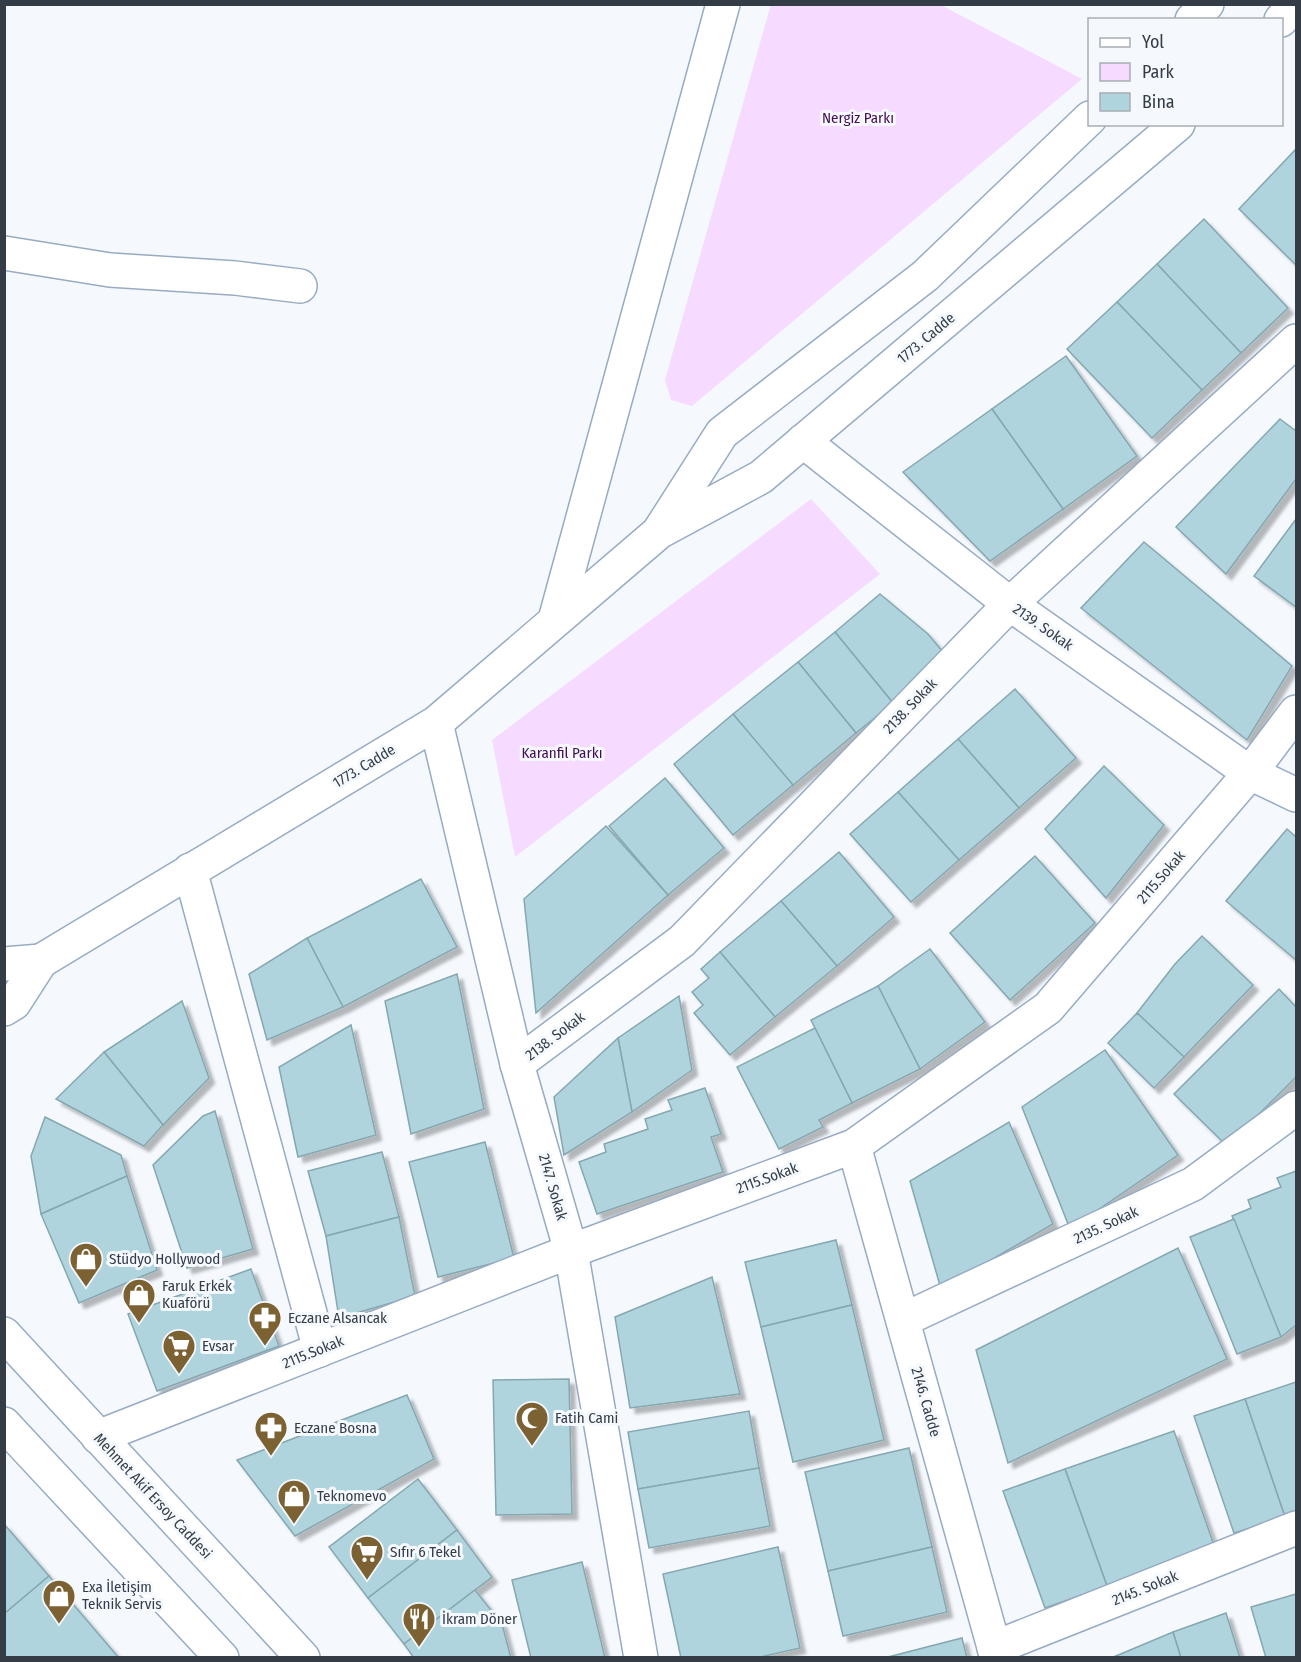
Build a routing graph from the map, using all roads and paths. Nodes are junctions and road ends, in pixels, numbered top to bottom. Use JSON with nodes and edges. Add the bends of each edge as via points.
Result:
{"nodes":[{"id":1,"x":723,"y":4,"type":"edge"},
{"id":2,"x":1208,"y":4,"type":"edge"},
{"id":3,"x":1295,"y":4,"type":"edge"},
{"id":4,"x":1194,"y":18,"type":"edge"},
{"id":5,"x":1283,"y":18,"type":"edge"},
{"id":6,"x":1088,"y":119,"type":"edge"},
{"id":7,"x":1176,"y":126,"type":"edge"},
{"id":8,"x":4,"y":253,"type":"edge"},
{"id":9,"x":300,"y":286,"type":"dead end"},
{"id":10,"x":1296,"y":341,"type":"edge"},
{"id":11,"x":804,"y":441,"type":"junction"},
{"id":12,"x":659,"y":532,"type":"junction"},
{"id":13,"x":1010,"y":604,"type":"junction"},
{"id":14,"x":555,"y":620,"type":"junction"},
{"id":15,"x":1296,"y":712,"type":"edge"},
{"id":16,"x":436,"y":723,"type":"junction"},
{"id":17,"x":1250,"y":773,"type":"junction"},
{"id":18,"x":1296,"y":795,"type":"edge"},
{"id":19,"x":190,"y":870,"type":"junction"},
{"id":20,"x":41,"y":961,"type":"junction"},
{"id":21,"x":4,"y":964,"type":"edge"},
{"id":22,"x":8,"y":1010,"type":"edge"},
{"id":23,"x":517,"y":1064,"type":"junction"},
{"id":24,"x":1296,"y":1108,"type":"edge"},
{"id":25,"x":854,"y":1146,"type":"junction"},
{"id":26,"x":571,"y":1251,"type":"junction"},
{"id":27,"x":903,"y":1320,"type":"junction"},
{"id":28,"x":4,"y":1334,"type":"edge"},
{"id":29,"x":320,"y":1350,"type":"junction"},
{"id":30,"x":4,"y":1424,"type":"edge"},
{"id":31,"x":98,"y":1437,"type":"junction"},
{"id":32,"x":1296,"y":1528,"type":"edge"},
{"id":33,"x":996,"y":1653,"type":"edge"},
{"id":34,"x":222,"y":1658,"type":"edge"},
{"id":35,"x":303,"y":1658,"type":"edge"},
{"id":36,"x":641,"y":1658,"type":"edge"}],
"edges":[{"from":1,"to":14,"type":"street"},
{"from":2,"to":4,"type":"street"},
{"from":3,"to":5,"type":"street"},
{"from":6,"to":12,"type":"street","name":"1773. Cadde","via":[[925,276],[722,433]]},
{"from":7,"to":11,"type":"street","name":"1773. Cadde"},
{"from":8,"to":9,"type":"street","via":[[110,270]]},
{"from":10,"to":13,"type":"street","name":"2138. Sokak"},
{"from":11,"to":12,"type":"street","name":"1773. Cadde","via":[[761,477]]},
{"from":11,"to":13,"type":"street","name":"2139. Sokak"},
{"from":12,"to":14,"type":"street","name":"1773. Cadde"},
{"from":13,"to":17,"type":"street","name":"2139. Sokak"},
{"from":13,"to":23,"type":"street","name":"2138. Sokak","via":[[682,940]]},
{"from":14,"to":16,"type":"street","name":"1773. Cadde"},
{"from":15,"to":17,"type":"street","name":"2115.Sokak"},
{"from":16,"to":19,"type":"street","name":"1773. Cadde"},
{"from":16,"to":23,"type":"street","name":"2147. Sokak"},
{"from":17,"to":18,"type":"street","name":"2139. Sokak"},
{"from":17,"to":25,"type":"street","name":"2115.Sokak","via":[[1048,1008]]},
{"from":19,"to":20,"type":"street","name":"1773. Cadde"},
{"from":19,"to":29,"type":"street"},
{"from":20,"to":21,"type":"street","name":"1773. Cadde"},
{"from":20,"to":22,"type":"street","name":"1773. Cadde"},
{"from":23,"to":26,"type":"street","name":"2147. Sokak"},
{"from":24,"to":27,"type":"street","name":"2135. Sokak","via":[[1193,1184]]},
{"from":25,"to":26,"type":"street","name":"2115.Sokak"},
{"from":25,"to":27,"type":"street","name":"2146. Cadde"},
{"from":26,"to":29,"type":"street","name":"2115.Sokak"},
{"from":26,"to":36,"type":"street","name":"2147. Sokak"},
{"from":27,"to":33,"type":"street","name":"2146. Cadde"},
{"from":28,"to":31,"type":"street","name":"Mehmet Akif Ersoy Caddesi"},
{"from":29,"to":31,"type":"street","name":"2115.Sokak"},
{"from":30,"to":34,"type":"street"},
{"from":31,"to":35,"type":"street","name":"Mehmet Akif Ersoy Caddesi"},
{"from":32,"to":33,"type":"street","name":"2145. Sokak"}]}
